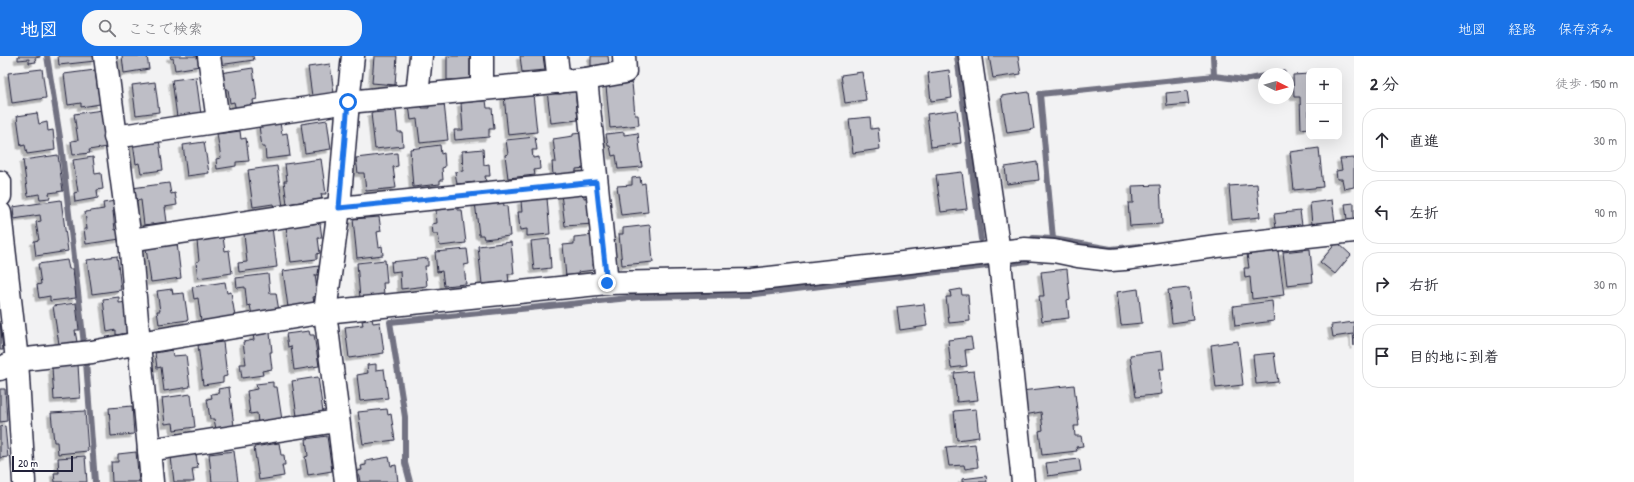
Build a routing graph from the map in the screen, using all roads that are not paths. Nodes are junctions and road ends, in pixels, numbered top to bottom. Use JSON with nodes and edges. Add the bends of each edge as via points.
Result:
{"nodes":[{"id":1,"x":105,"y":56,"type":"edge"},
{"id":2,"x":208,"y":56,"type":"edge"},
{"id":3,"x":353,"y":56,"type":"edge"},
{"id":4,"x":421,"y":56,"type":"edge"},
{"id":5,"x":482,"y":56,"type":"edge"},
{"id":6,"x":556,"y":56,"type":"edge"},
{"id":7,"x":624,"y":56,"type":"edge"},
{"id":8,"x":970,"y":56,"type":"edge"},
{"id":9,"x":586,"y":79,"type":"junction"},
{"id":10,"x":559,"y":82,"type":"junction"},
{"id":11,"x":482,"y":89,"type":"junction"},
{"id":12,"x":417,"y":95,"type":"junction"},
{"id":13,"x":348,"y":102,"type":"junction"},
{"id":14,"x":218,"y":121,"type":"junction"},
{"id":15,"x":115,"y":137,"type":"junction"},
{"id":16,"x":0,"y":182,"type":"edge"},
{"id":17,"x":596,"y":182,"type":"junction"},
{"id":18,"x":0,"y":196,"type":"edge"},
{"id":19,"x":339,"y":208,"type":"junction"},
{"id":20,"x":0,"y":213,"type":"edge"},
{"id":21,"x":1354,"y":230,"type":"edge"},
{"id":22,"x":130,"y":240,"type":"junction"},
{"id":23,"x":999,"y":261,"type":"junction"},
{"id":24,"x":607,"y":283,"type":"junction"},
{"id":25,"x":325,"y":312,"type":"junction"},
{"id":26,"x":138,"y":343,"type":"junction"},
{"id":27,"x":8,"y":365,"type":"edge"},
{"id":28,"x":337,"y":421,"type":"junction"},
{"id":29,"x":149,"y":450,"type":"junction"},
{"id":30,"x":24,"y":482,"type":"edge"},
{"id":31,"x":152,"y":482,"type":"edge"},
{"id":32,"x":346,"y":482,"type":"edge"},
{"id":33,"x":1023,"y":482,"type":"edge"}],
"edges":[{"from":1,"to":15,"type":"street"},
{"from":2,"to":14,"type":"street"},
{"from":3,"to":13,"type":"street"},
{"from":4,"to":12,"type":"street"},
{"from":5,"to":11,"type":"street"},
{"from":6,"to":10,"type":"street"},
{"from":7,"to":9,"type":"street","via":[[625,72]]},
{"from":8,"to":23,"type":"street"},
{"from":9,"to":10,"type":"street"},
{"from":9,"to":17,"type":"street"},
{"from":10,"to":11,"type":"street"},
{"from":11,"to":12,"type":"street"},
{"from":12,"to":13,"type":"street"},
{"from":13,"to":14,"type":"street"},
{"from":13,"to":19,"type":"street"},
{"from":14,"to":15,"type":"street"},
{"from":15,"to":22,"type":"street"},
{"from":16,"to":18,"type":"street"},
{"from":17,"to":19,"type":"street"},
{"from":17,"to":24,"type":"street"},
{"from":19,"to":22,"type":"street"},
{"from":19,"to":25,"type":"street"},
{"from":20,"to":27,"type":"street"},
{"from":21,"to":23,"type":"street","via":[[1124,260],[1031,249]]},
{"from":22,"to":26,"type":"street"},
{"from":23,"to":24,"type":"street","via":[[752,280]]},
{"from":23,"to":33,"type":"street"},
{"from":24,"to":25,"type":"street"},
{"from":25,"to":26,"type":"street"},
{"from":25,"to":28,"type":"street"},
{"from":26,"to":27,"type":"street"},
{"from":26,"to":29,"type":"street"},
{"from":27,"to":30,"type":"street"},
{"from":28,"to":29,"type":"street"},
{"from":28,"to":32,"type":"street"},
{"from":29,"to":31,"type":"street"}]}
